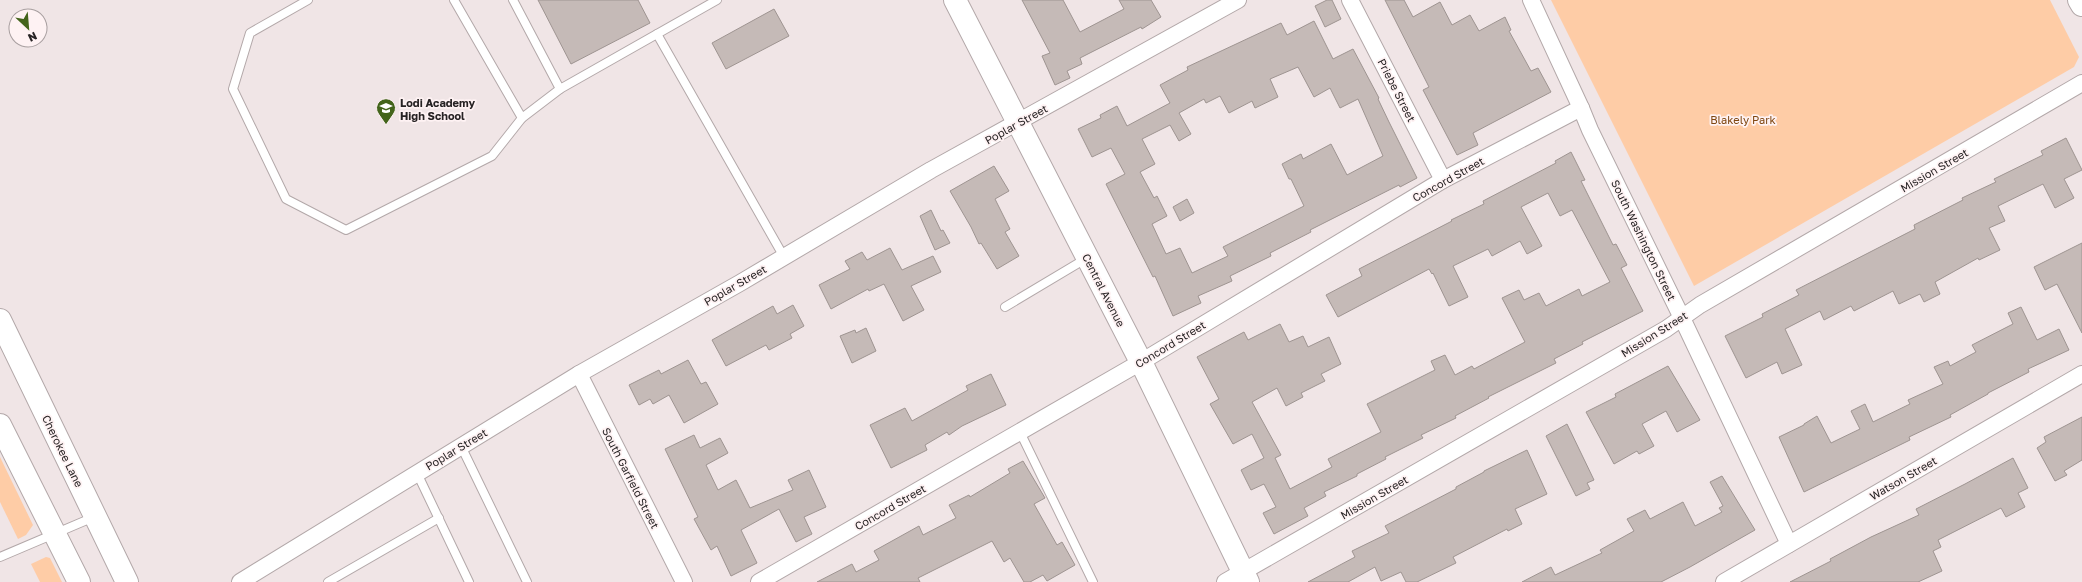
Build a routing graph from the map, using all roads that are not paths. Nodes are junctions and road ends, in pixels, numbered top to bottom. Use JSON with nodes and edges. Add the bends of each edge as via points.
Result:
{"nodes":[{"id":1,"x":308,"y":0,"type":"edge"},
{"id":2,"x":454,"y":0,"type":"edge"},
{"id":3,"x":513,"y":0,"type":"edge"},
{"id":4,"x":717,"y":0,"type":"edge"},
{"id":5,"x":955,"y":0,"type":"edge"},
{"id":6,"x":1238,"y":0,"type":"edge"},
{"id":7,"x":1350,"y":0,"type":"edge"},
{"id":8,"x":1531,"y":0,"type":"edge"},
{"id":9,"x":2079,"y":0,"type":"edge"},
{"id":10,"x":2082,"y":5,"type":"edge"},
{"id":11,"x":657,"y":34,"type":"junction"},
{"id":12,"x":2082,"y":84,"type":"edge"},
{"id":13,"x":560,"y":89,"type":"junction"},
{"id":14,"x":1581,"y":108,"type":"junction"},
{"id":15,"x":522,"y":118,"type":"junction"},
{"id":16,"x":1019,"y":122,"type":"junction"},
{"id":17,"x":1443,"y":180,"type":"junction"},
{"id":18,"x":784,"y":257,"type":"junction"},
{"id":19,"x":1088,"y":258,"type":"junction"},
{"id":20,"x":1005,"y":307,"type":"dead end"},
{"id":21,"x":1682,"y":318,"type":"junction"},
{"id":22,"x":0,"y":320,"type":"edge"},
{"id":23,"x":1141,"y":362,"type":"junction"},
{"id":24,"x":579,"y":374,"type":"junction"},
{"id":25,"x":2082,"y":374,"type":"edge"},
{"id":26,"x":0,"y":425,"type":"edge"},
{"id":27,"x":1020,"y":432,"type":"junction"},
{"id":28,"x":461,"y":446,"type":"junction"},
{"id":29,"x":416,"y":472,"type":"junction"},
{"id":30,"x":95,"y":516,"type":"junction"},
{"id":31,"x":438,"y":518,"type":"junction"},
{"id":32,"x":54,"y":535,"type":"junction"},
{"id":33,"x":1789,"y":544,"type":"junction"},
{"id":34,"x":0,"y":558,"type":"edge"},
{"id":35,"x":1239,"y":579,"type":"edge"},
{"id":36,"x":79,"y":582,"type":"edge"},
{"id":37,"x":127,"y":582,"type":"edge"},
{"id":38,"x":240,"y":582,"type":"edge"},
{"id":39,"x":328,"y":582,"type":"edge"},
{"id":40,"x":469,"y":582,"type":"edge"},
{"id":41,"x":527,"y":582,"type":"edge"},
{"id":42,"x":684,"y":582,"type":"edge"},
{"id":43,"x":759,"y":582,"type":"edge"},
{"id":44,"x":1094,"y":582,"type":"edge"},
{"id":45,"x":1724,"y":582,"type":"edge"}],
"edges":[{"from":1,"to":15,"type":"lane","via":[[250,33],[233,88],[286,199],[346,230],[492,156]]},
{"from":2,"to":15,"type":"lane"},
{"from":3,"to":13,"type":"lane"},
{"from":4,"to":11,"type":"lane"},
{"from":5,"to":16,"type":"street","name":"Central Avenue"},
{"from":6,"to":16,"type":"street","name":"Poplar Street"},
{"from":7,"to":17,"type":"street","name":"Priebe Street"},
{"from":8,"to":14,"type":"street","name":"South Washington Street"},
{"from":9,"to":10,"type":"street"},
{"from":11,"to":13,"type":"lane"},
{"from":11,"to":18,"type":"lane"},
{"from":12,"to":21,"type":"street","name":"Mission Street"},
{"from":13,"to":15,"type":"lane"},
{"from":14,"to":17,"type":"street","name":"Concord Street"},
{"from":14,"to":21,"type":"street","name":"South Washington Street"},
{"from":16,"to":18,"type":"street","name":"Poplar Street","via":[[931,170]]},
{"from":16,"to":19,"type":"street","name":"Central Avenue"},
{"from":17,"to":23,"type":"street","name":"Concord Street"},
{"from":18,"to":24,"type":"street","name":"Poplar Street"},
{"from":19,"to":20,"type":"lane"},
{"from":19,"to":23,"type":"street","name":"Central Avenue"},
{"from":21,"to":33,"type":"street","name":"South Washington Street"},
{"from":21,"to":35,"type":"street","name":"Mission Street"},
{"from":22,"to":30,"type":"street","name":"Cherokee Lane"},
{"from":23,"to":27,"type":"street","name":"Concord Street"},
{"from":23,"to":35,"type":"street","name":"Central Avenue"},
{"from":24,"to":28,"type":"street","name":"Poplar Street"},
{"from":24,"to":42,"type":"street","name":"South Garfield Street"},
{"from":25,"to":33,"type":"street","name":"Watson Street"},
{"from":26,"to":32,"type":"street"},
{"from":27,"to":43,"type":"street","name":"Concord Street"},
{"from":27,"to":44,"type":"lane"},
{"from":28,"to":29,"type":"street","name":"Poplar Street"},
{"from":28,"to":41,"type":"lane"},
{"from":29,"to":31,"type":"lane"},
{"from":29,"to":38,"type":"street","name":"Poplar Street"},
{"from":30,"to":32,"type":"lane"},
{"from":30,"to":37,"type":"street","name":"Cherokee Lane"},
{"from":31,"to":39,"type":"lane"},
{"from":31,"to":40,"type":"lane"},
{"from":32,"to":34,"type":"lane"},
{"from":32,"to":36,"type":"street"},
{"from":33,"to":45,"type":"street","name":"Watson Street"}]}
